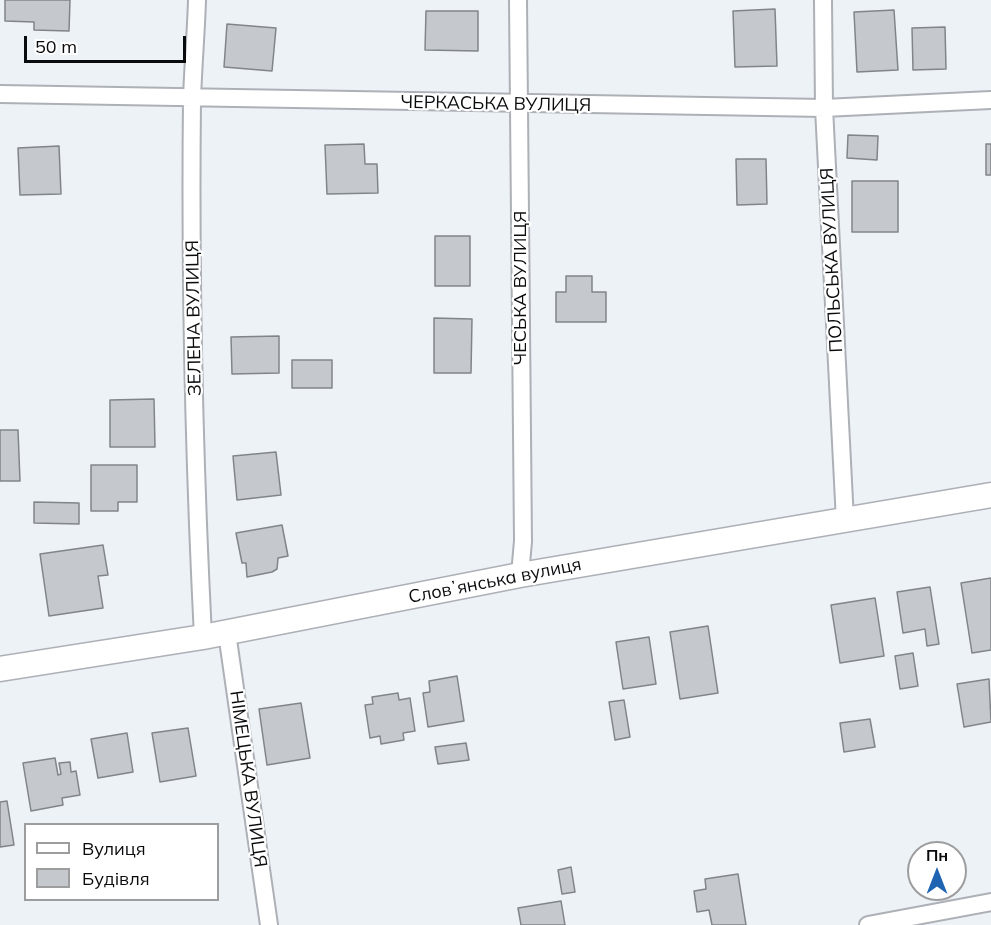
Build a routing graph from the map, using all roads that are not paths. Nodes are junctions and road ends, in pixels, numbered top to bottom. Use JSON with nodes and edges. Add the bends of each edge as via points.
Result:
{"nodes":[{"id":1,"x":197,"y":0,"type":"edge"},
{"id":2,"x":518,"y":0,"type":"edge"},
{"id":3,"x":823,"y":0,"type":"edge"},
{"id":4,"x":0,"y":94,"type":"edge"},
{"id":5,"x":192,"y":99,"type":"junction"},
{"id":6,"x":991,"y":99,"type":"edge"},
{"id":7,"x":519,"y":104,"type":"junction"},
{"id":8,"x":824,"y":108,"type":"junction"},
{"id":9,"x":991,"y":495,"type":"edge"},
{"id":10,"x":845,"y":521,"type":"junction"},
{"id":11,"x":520,"y":575,"type":"junction"},
{"id":12,"x":227,"y":633,"type":"junction"},
{"id":13,"x":203,"y":637,"type":"junction"},
{"id":14,"x":0,"y":669,"type":"edge"},
{"id":15,"x":991,"y":902,"type":"edge"},
{"id":16,"x":269,"y":925,"type":"edge"},
{"id":17,"x":868,"y":925,"type":"edge"}],
"edges":[{"from":1,"to":5,"type":"street","name":"ЗЕЛЕНА ВУЛИЦЯ"},
{"from":2,"to":7,"type":"street","name":"ЧЕСЬКА ВУЛИЦЯ"},
{"from":3,"to":8,"type":"street","name":"ПОЛЬСЬКА ВУЛИЦЯ"},
{"from":4,"to":5,"type":"street","name":"ЧЕРКАСЬКА ВУЛИЦЯ"},
{"from":5,"to":7,"type":"street","name":"ЧЕРКАСЬКА ВУЛИЦЯ"},
{"from":5,"to":13,"type":"street","name":"ЗЕЛЕНА ВУЛИЦЯ","via":[[197,512]]},
{"from":6,"to":8,"type":"street","name":"ЧЕРКАСЬКА ВУЛИЦЯ"},
{"from":7,"to":8,"type":"street","name":"ЧЕРКАСЬКА ВУЛИЦЯ"},
{"from":7,"to":11,"type":"street","name":"ЧЕСЬКА ВУЛИЦЯ","via":[[523,541]]},
{"from":8,"to":10,"type":"street","name":"ПОЛЬСЬКА ВУЛИЦЯ"},
{"from":9,"to":10,"type":"street","name":"Словʼянська вулиця"},
{"from":10,"to":11,"type":"street","name":"Словʼянська вулиця"},
{"from":11,"to":12,"type":"street","name":"Словʼянська вулиця"},
{"from":12,"to":13,"type":"street","name":"Словʼянська вулиця"},
{"from":12,"to":16,"type":"street","name":"НІМЕЦЬКА ВУЛИЦЯ"},
{"from":13,"to":14,"type":"street","name":"Словʼянська вулиця"},
{"from":15,"to":17,"type":"street"}]}
